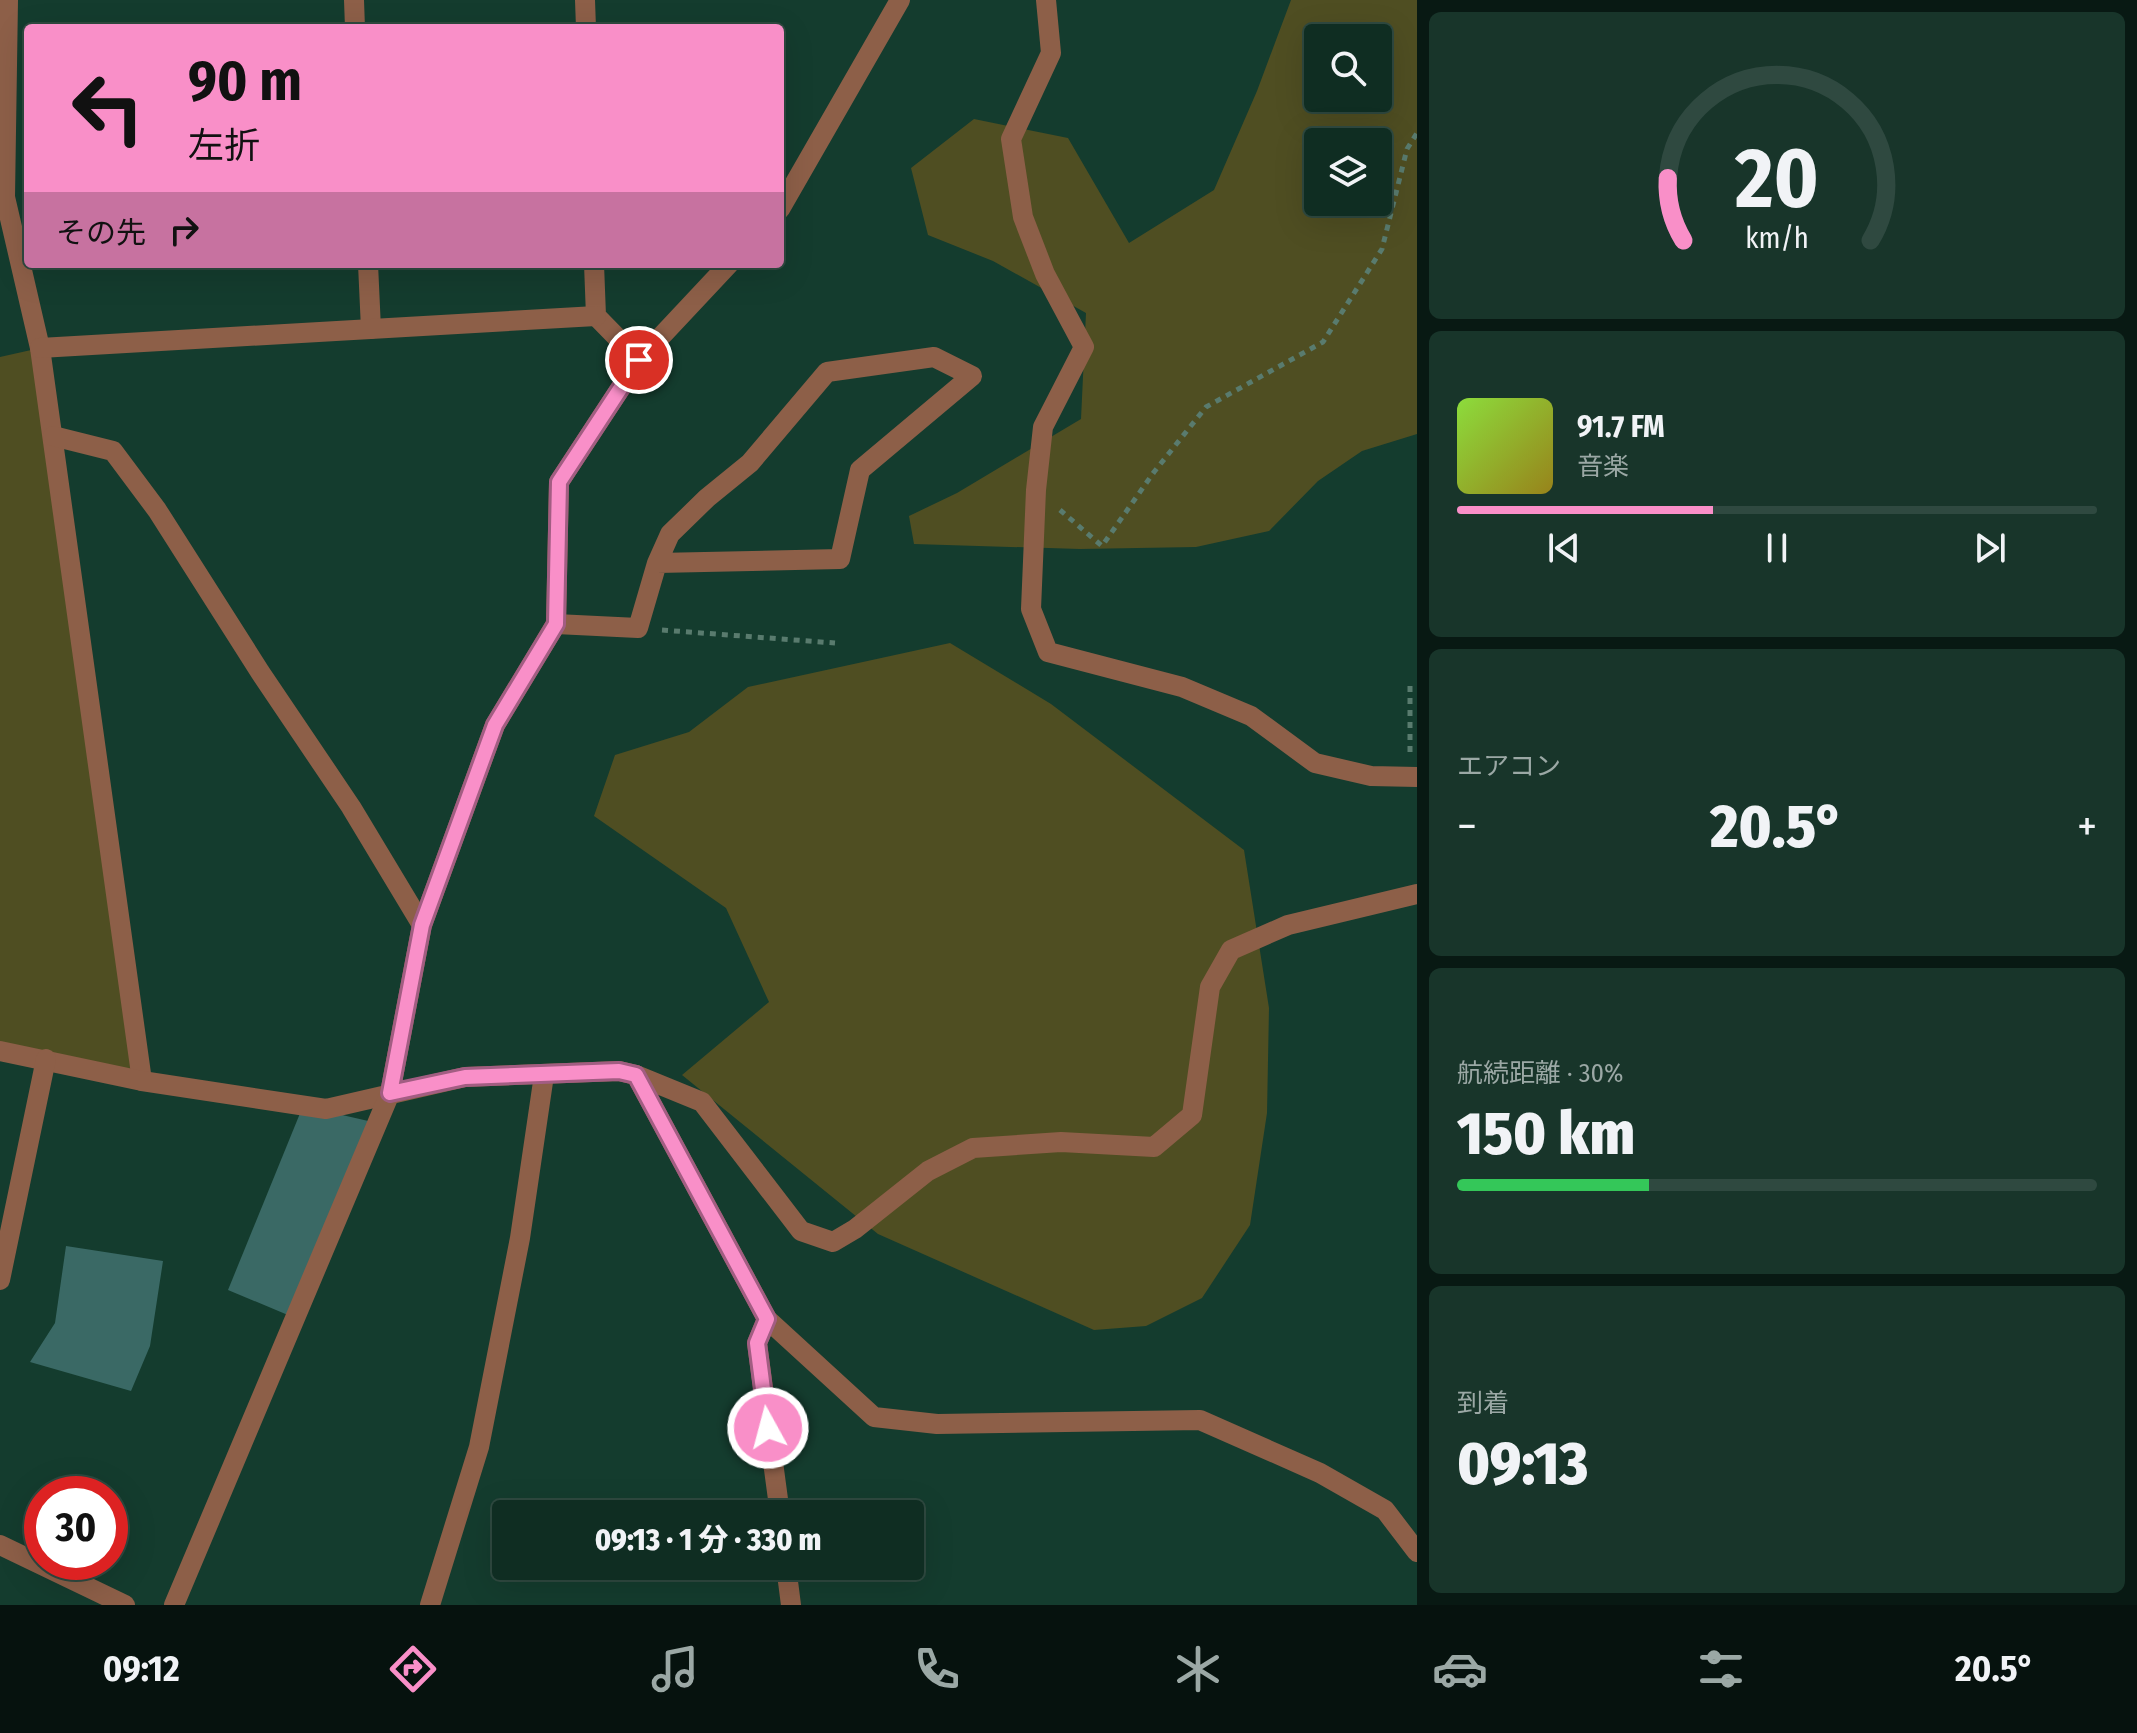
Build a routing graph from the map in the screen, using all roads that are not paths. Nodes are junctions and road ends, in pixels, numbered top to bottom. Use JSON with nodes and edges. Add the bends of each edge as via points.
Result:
{"nodes":[{"id":1,"x":8,"y":0,"type":"edge"},
{"id":2,"x":354,"y":0,"type":"edge"},
{"id":3,"x":585,"y":0,"type":"edge"},
{"id":4,"x":900,"y":0,"type":"edge"},
{"id":5,"x":1046,"y":0,"type":"edge"},
{"id":6,"x":355,"y":24,"type":"edge"},
{"id":7,"x":586,"y":24,"type":"edge"},
{"id":8,"x":784,"y":202,"type":"edge"},
{"id":9,"x":368,"y":268,"type":"edge"},
{"id":10,"x":594,"y":268,"type":"edge"},
{"id":11,"x":725,"y":268,"type":"edge"},
{"id":12,"x":596,"y":316,"type":"junction"},
{"id":13,"x":371,"y":329,"type":"junction"},
{"id":14,"x":40,"y":348,"type":"junction"},
{"id":15,"x":639,"y":360,"type":"junction"},
{"id":16,"x":53,"y":436,"type":"junction"},
{"id":17,"x":657,"y":563,"type":"junction"},
{"id":18,"x":556,"y":624,"type":"junction"},
{"id":19,"x":1414,"y":776,"type":"edge"},
{"id":20,"x":1417,"y":894,"type":"edge"},
{"id":21,"x":422,"y":925,"type":"junction"},
{"id":22,"x":0,"y":1051,"type":"edge"},
{"id":23,"x":46,"y":1059,"type":"junction"},
{"id":24,"x":544,"y":1075,"type":"junction"},
{"id":25,"x":636,"y":1075,"type":"junction"},
{"id":26,"x":142,"y":1081,"type":"junction"},
{"id":27,"x":390,"y":1093,"type":"junction"},
{"id":28,"x":0,"y":1280,"type":"edge"},
{"id":29,"x":767,"y":1319,"type":"junction"},
{"id":30,"x":778,"y":1500,"type":"edge"},
{"id":31,"x":0,"y":1545,"type":"edge"},
{"id":32,"x":1417,"y":1552,"type":"edge"},
{"id":33,"x":788,"y":1580,"type":"edge"},
{"id":34,"x":125,"y":1605,"type":"edge"},
{"id":35,"x":174,"y":1605,"type":"edge"},
{"id":36,"x":430,"y":1605,"type":"edge"},
{"id":37,"x":791,"y":1605,"type":"edge"}],
"edges":[{"from":1,"to":14,"type":"street","via":[[5,197]]},
{"from":2,"to":6,"type":"street"},
{"from":3,"to":7,"type":"street"},
{"from":4,"to":8,"type":"street"},
{"from":5,"to":19,"type":"street","via":[[1051,53],[1011,139],[1023,217],[1045,274],[1084,347],[1043,427],[1031,609],[1048,652],[1182,687],[1251,716],[1315,763],[1371,776]]},
{"from":9,"to":13,"type":"street"},
{"from":10,"to":12,"type":"street"},
{"from":11,"to":15,"type":"street"},
{"from":12,"to":13,"type":"street"},
{"from":12,"to":15,"type":"street"},
{"from":13,"to":14,"type":"street"},
{"from":14,"to":16,"type":"street"},
{"from":15,"to":18,"type":"street","via":[[559,482]]},
{"from":16,"to":21,"type":"street","via":[[113,451],[351,807]]},
{"from":16,"to":26,"type":"street"},
{"from":17,"to":17,"type":"street","via":[[840,559],[860,470],[972,376],[934,357],[827,372],[750,463],[670,534]]},
{"from":17,"to":18,"type":"street","via":[[638,628]]},
{"from":18,"to":21,"type":"street","via":[[495,725]]},
{"from":20,"to":25,"type":"street","via":[[1288,925],[1231,950],[1210,987],[1192,1115],[1154,1147],[1061,1142],[973,1148],[928,1171],[833,1242],[801,1231],[702,1102]]},
{"from":21,"to":27,"type":"street"},
{"from":22,"to":23,"type":"street"},
{"from":23,"to":26,"type":"street"},
{"from":23,"to":28,"type":"street"},
{"from":24,"to":25,"type":"street"},
{"from":24,"to":27,"type":"street","via":[[465,1077]]},
{"from":24,"to":36,"type":"street","via":[[520,1238],[479,1447]]},
{"from":25,"to":29,"type":"street"},
{"from":26,"to":27,"type":"street","via":[[326,1109]]},
{"from":27,"to":35,"type":"street"},
{"from":29,"to":30,"type":"street","via":[[757,1343]]},
{"from":29,"to":32,"type":"street","via":[[874,1417],[937,1424],[1200,1420],[1320,1473],[1385,1510]]},
{"from":31,"to":34,"type":"street"},
{"from":33,"to":37,"type":"street"}]}
